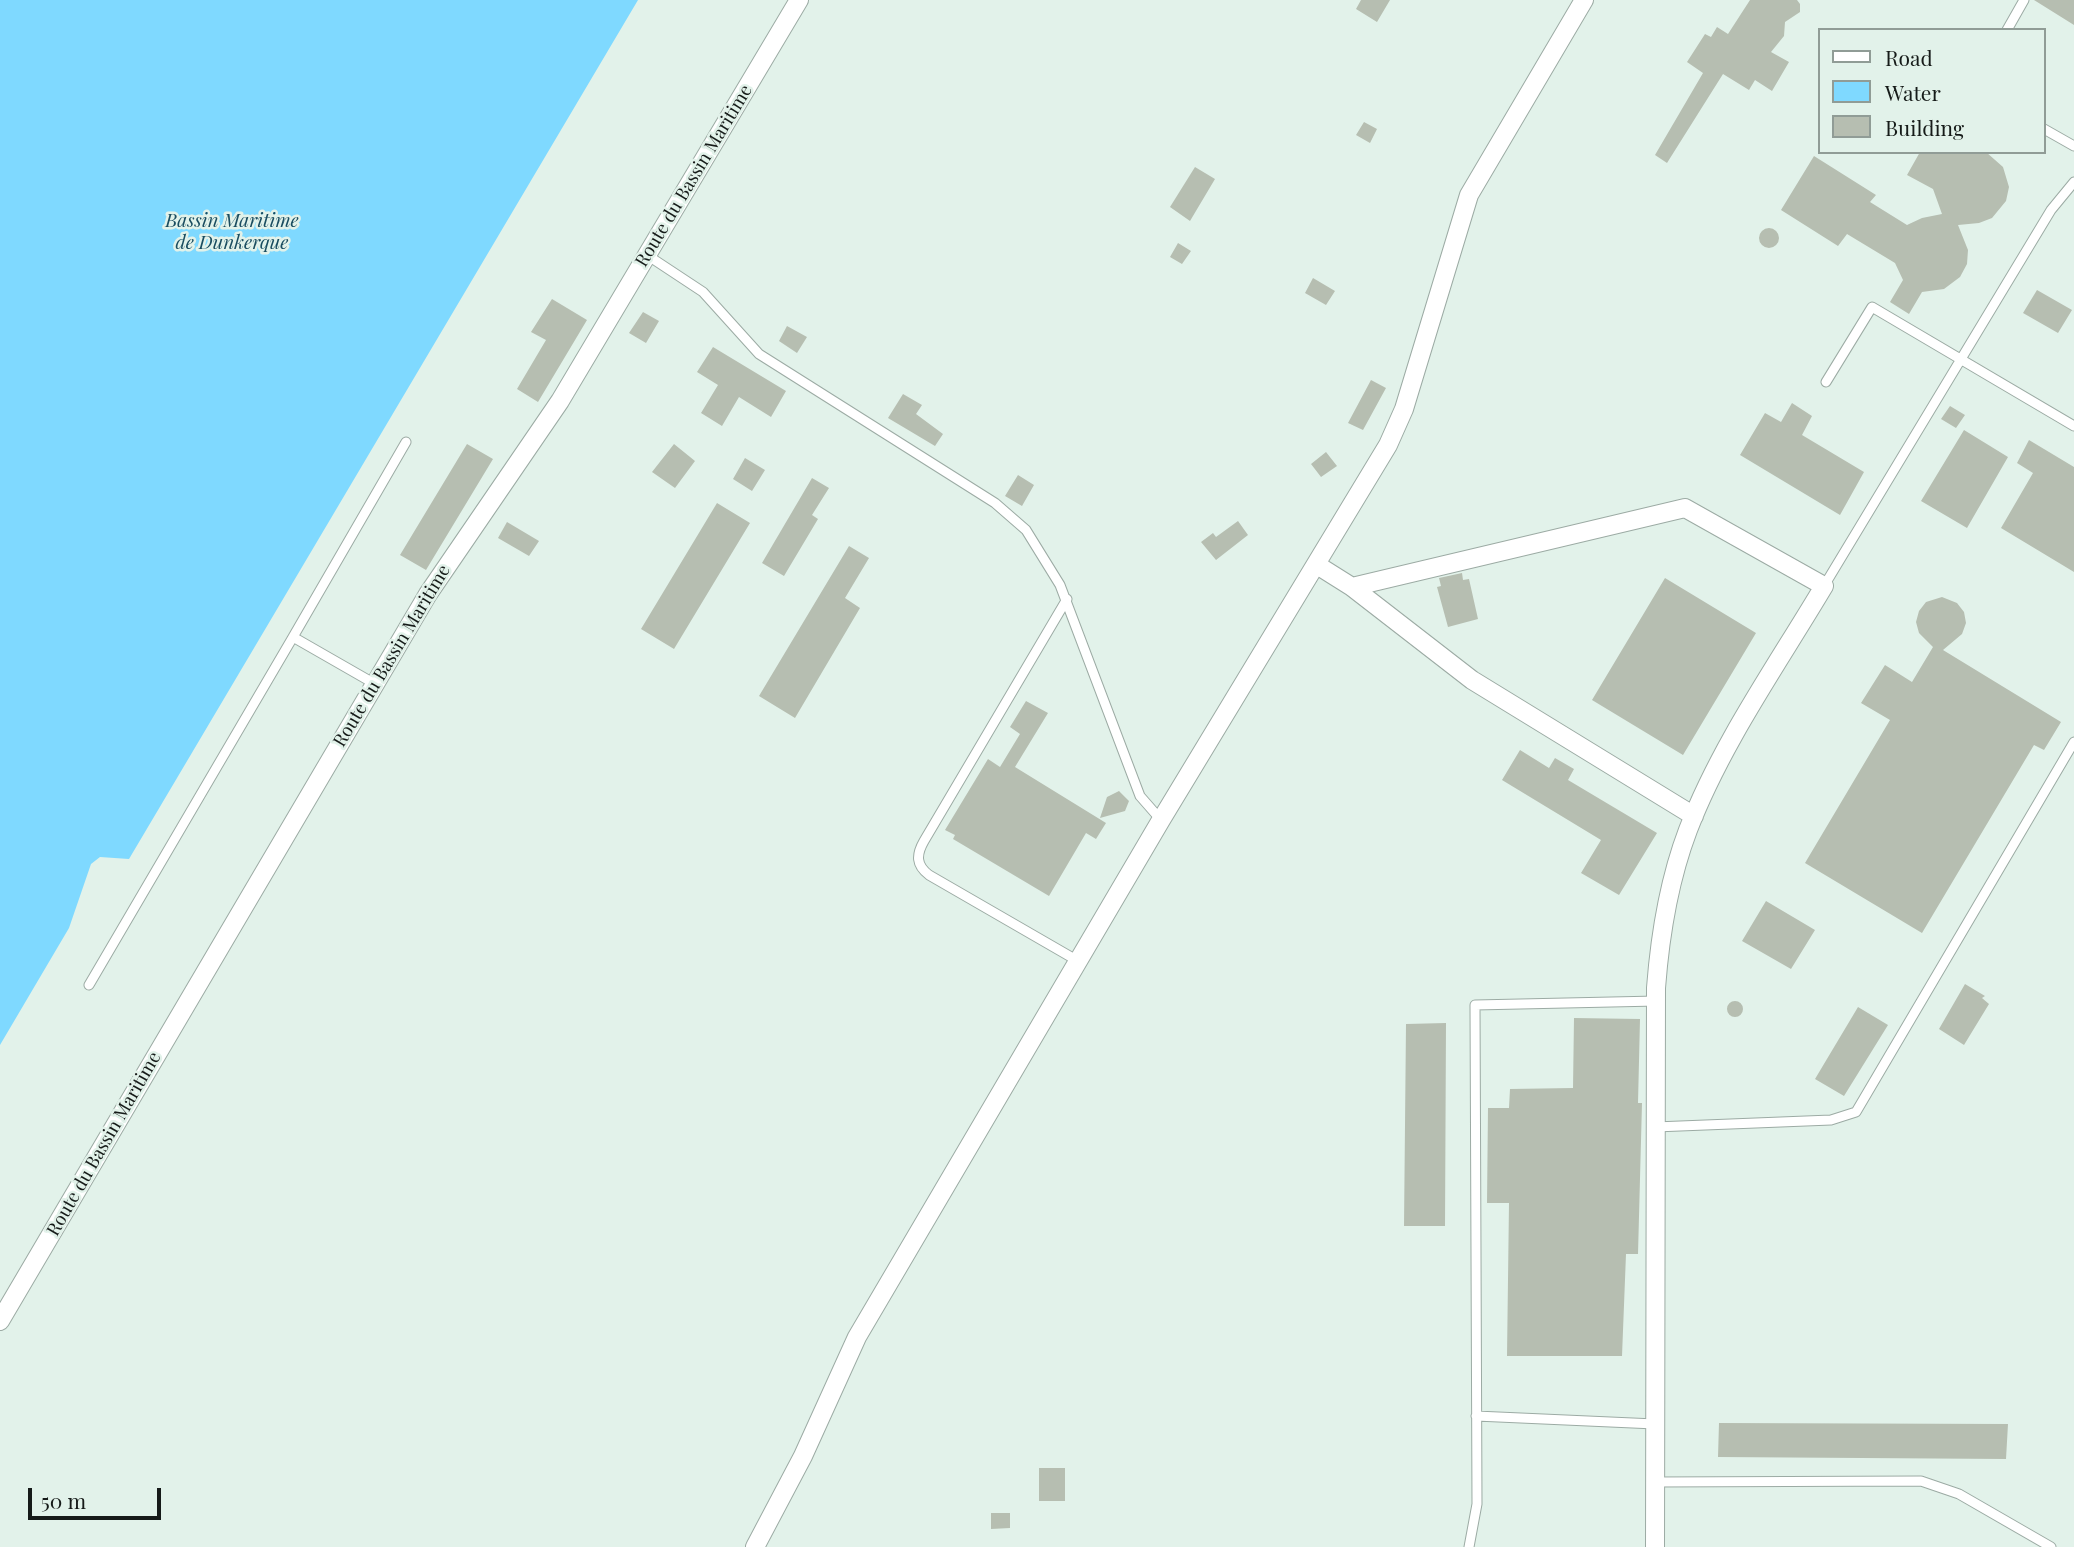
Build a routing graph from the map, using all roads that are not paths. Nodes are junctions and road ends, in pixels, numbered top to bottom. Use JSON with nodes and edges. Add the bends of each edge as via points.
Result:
{"nodes":[{"id":1,"x":799,"y":0,"type":"edge"},
{"id":2,"x":1584,"y":0,"type":"edge"},
{"id":3,"x":2024,"y":0,"type":"edge"},
{"id":4,"x":2008,"y":28,"type":"edge"},
{"id":5,"x":2046,"y":129,"type":"edge"},
{"id":6,"x":2074,"y":146,"type":"edge"},
{"id":7,"x":2074,"y":182,"type":"edge"},
{"id":8,"x":647,"y":255,"type":"junction"},
{"id":9,"x":1959,"y":359,"type":"junction"},
{"id":10,"x":1826,"y":382,"type":"dead end"},
{"id":11,"x":2074,"y":426,"type":"edge"},
{"id":12,"x":406,"y":442,"type":"dead end"},
{"id":13,"x":1317,"y":565,"type":"junction"},
{"id":14,"x":1824,"y":586,"type":"junction"},
{"id":15,"x":1352,"y":587,"type":"junction"},
{"id":16,"x":1067,"y":599,"type":"junction"},
{"id":17,"x":293,"y":637,"type":"junction"},
{"id":18,"x":375,"y":684,"type":"junction"},
{"id":19,"x":2074,"y":743,"type":"edge"},
{"id":20,"x":1694,"y":816,"type":"junction"},
{"id":21,"x":1161,"y":820,"type":"junction"},
{"id":22,"x":1078,"y":961,"type":"junction"},
{"id":23,"x":89,"y":985,"type":"dead end"},
{"id":24,"x":1657,"y":1001,"type":"junction"},
{"id":25,"x":1655,"y":1126,"type":"junction"},
{"id":26,"x":0,"y":1321,"type":"edge"},
{"id":27,"x":1476,"y":1416,"type":"junction"},
{"id":28,"x":1655,"y":1424,"type":"junction"},
{"id":29,"x":1655,"y":1482,"type":"junction"},
{"id":30,"x":755,"y":1547,"type":"edge"},
{"id":31,"x":1469,"y":1547,"type":"edge"},
{"id":32,"x":1655,"y":1547,"type":"edge"},
{"id":33,"x":2050,"y":1547,"type":"edge"}],
"edges":[{"from":1,"to":8,"type":"street","name":"Route du Bassin Maritime"},
{"from":2,"to":13,"type":"street","via":[[1469,195],[1405,409]]},
{"from":3,"to":4,"type":"lane"},
{"from":5,"to":6,"type":"lane"},
{"from":7,"to":9,"type":"lane","via":[[2056,202]]},
{"from":8,"to":16,"type":"lane","via":[[696,286],[759,354],[1003,509],[1033,540]]},
{"from":8,"to":18,"type":"street","name":"Route du Bassin Maritime","via":[[549,419],[450,559]]},
{"from":9,"to":10,"type":"lane","via":[[1872,307]]},
{"from":9,"to":11,"type":"lane"},
{"from":9,"to":14,"type":"lane"},
{"from":12,"to":17,"type":"lane"},
{"from":13,"to":15,"type":"street"},
{"from":13,"to":21,"type":"street"},
{"from":14,"to":15,"type":"street","via":[[1685,508]]},
{"from":14,"to":20,"type":"street","via":[[1716,769]]},
{"from":15,"to":20,"type":"street","via":[[1472,680]]},
{"from":16,"to":21,"type":"lane","via":[[1140,796]]},
{"from":16,"to":22,"type":"lane","via":[[918,857],[929,875]]},
{"from":17,"to":18,"type":"lane"},
{"from":17,"to":23,"type":"lane"},
{"from":18,"to":26,"type":"street","name":"Route du Bassin Maritime"},
{"from":19,"to":25,"type":"lane","via":[[1856,1112],[1831,1120]]},
{"from":20,"to":24,"type":"street","via":[[1663,927]]},
{"from":21,"to":22,"type":"street"},
{"from":22,"to":30,"type":"street","via":[[857,1337],[799,1466]]},
{"from":24,"to":25,"type":"street"},
{"from":24,"to":27,"type":"lane","via":[[1475,1004]]},
{"from":25,"to":28,"type":"street"},
{"from":27,"to":28,"type":"lane"},
{"from":27,"to":31,"type":"lane","via":[[1476,1504]]},
{"from":28,"to":29,"type":"street"},
{"from":29,"to":32,"type":"street"},
{"from":29,"to":33,"type":"lane","via":[[1921,1481],[1959,1494]]}]}
